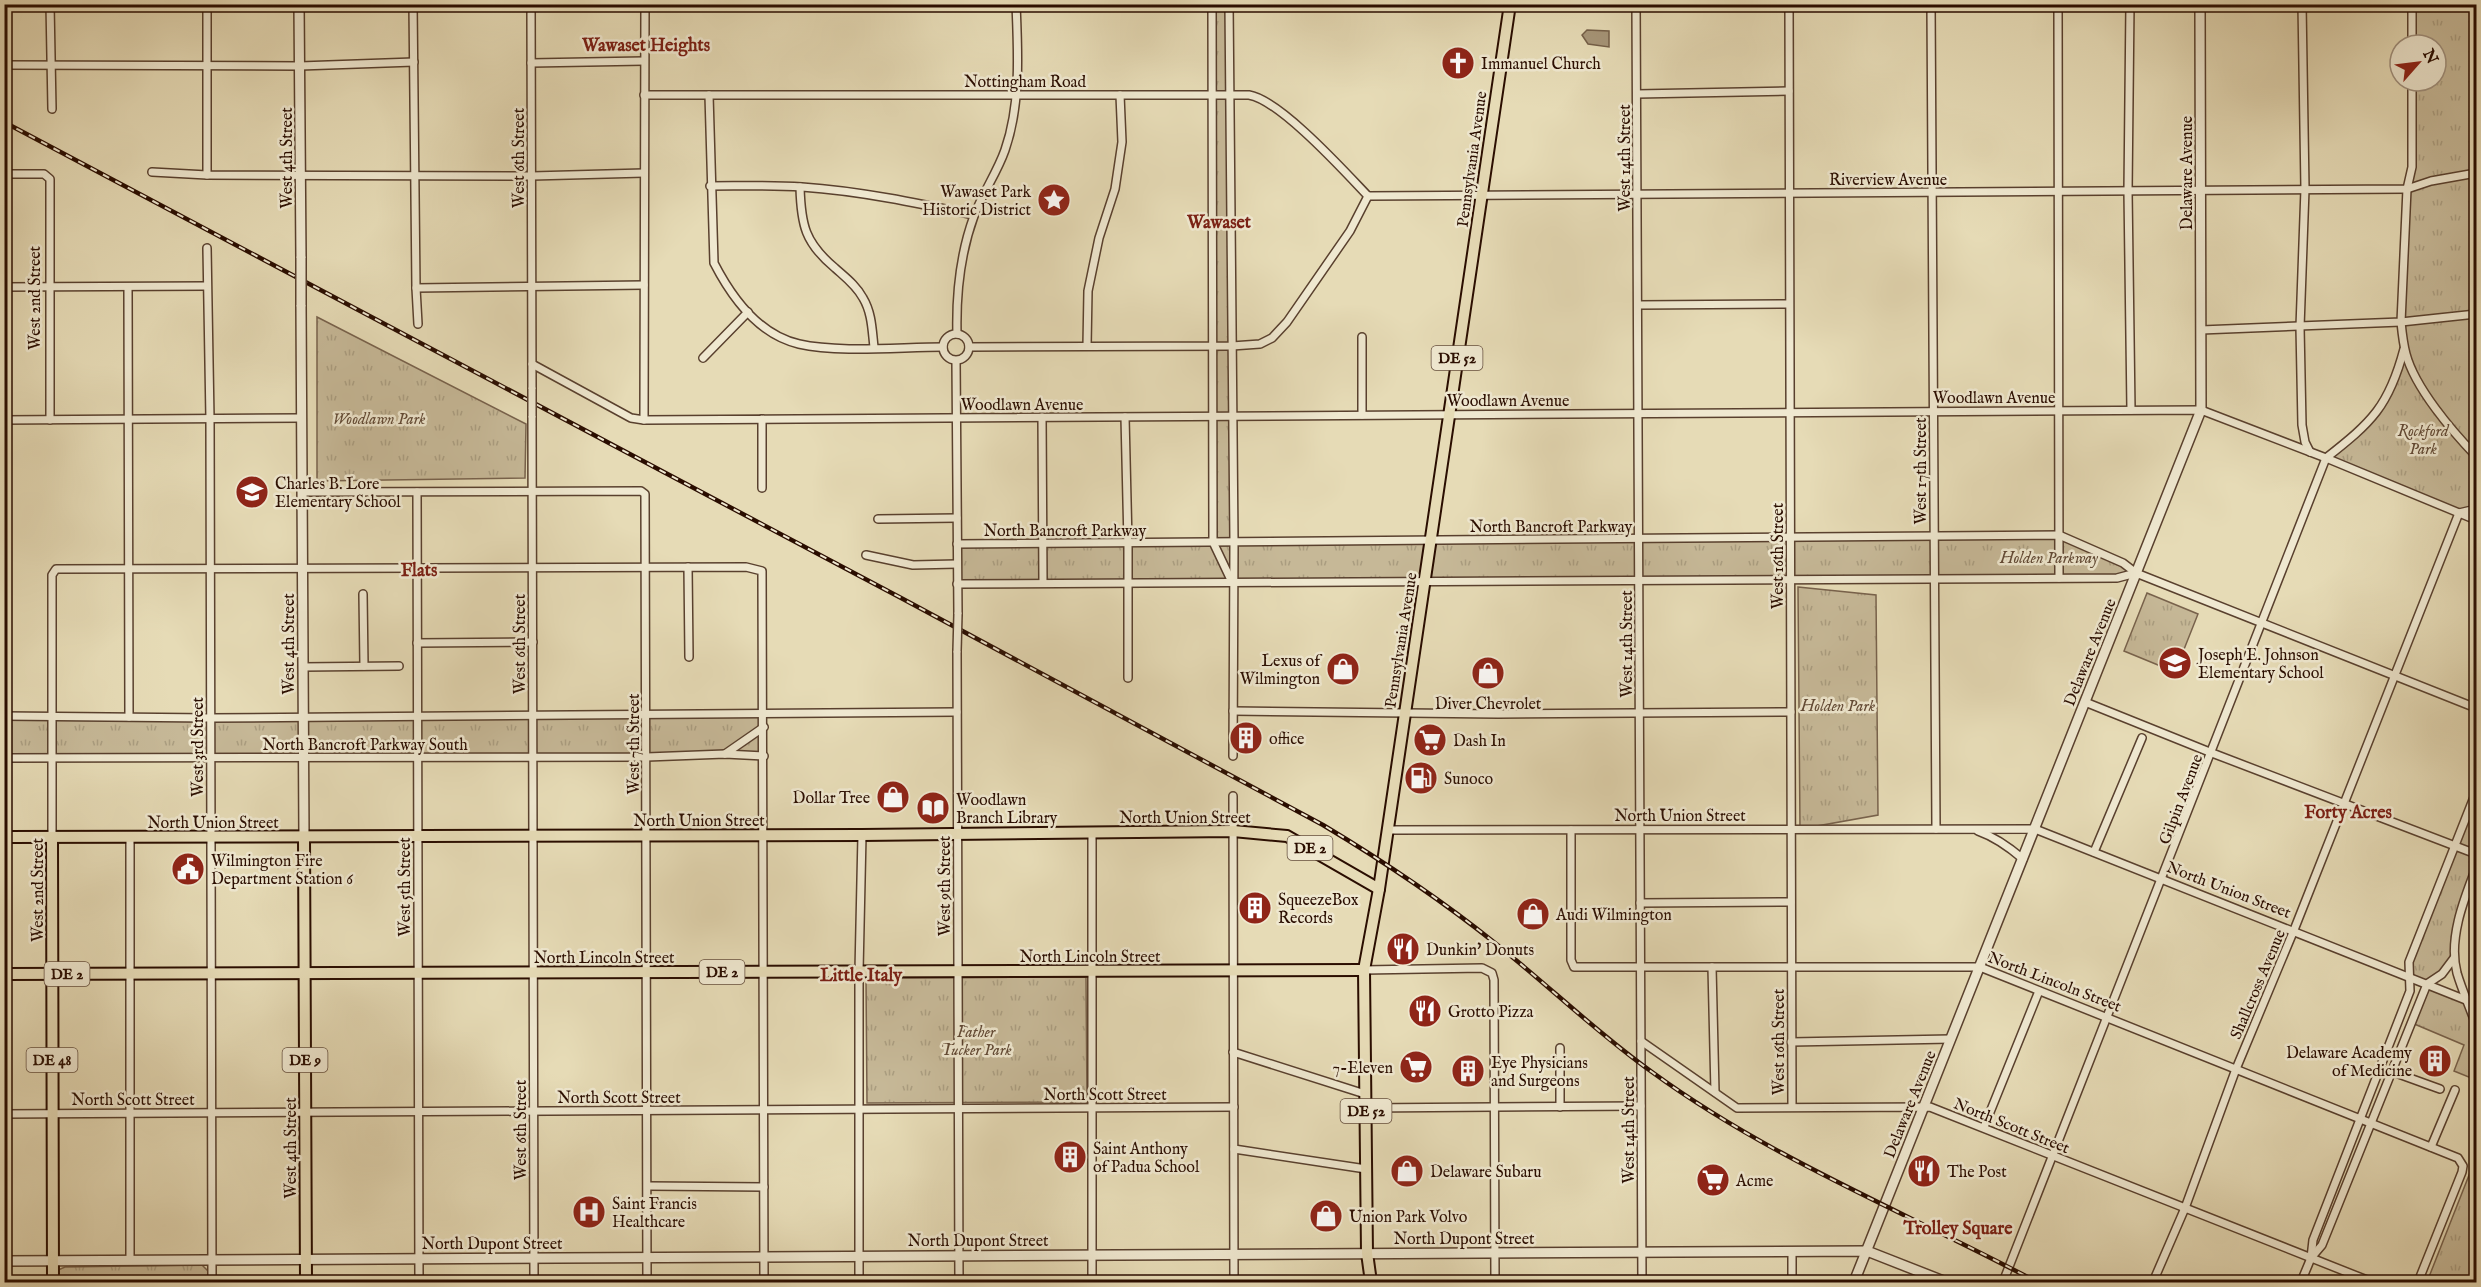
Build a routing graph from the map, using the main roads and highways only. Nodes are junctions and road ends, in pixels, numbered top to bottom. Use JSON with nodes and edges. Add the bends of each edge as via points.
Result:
{"nodes":[{"id":1,"x":1510,"y":4,"type":"edge"},
{"id":2,"x":4,"y":837,"type":"edge"},
{"id":3,"x":52,"y":837,"type":"junction"},
{"id":4,"x":304,"y":838,"type":"junction"},
{"id":5,"x":1379,"y":890,"type":"junction"},
{"id":6,"x":1364,"y":970,"type":"junction"},
{"id":7,"x":305,"y":973,"type":"junction"},
{"id":8,"x":4,"y":974,"type":"edge"},
{"id":9,"x":52,"y":974,"type":"junction"},
{"id":10,"x":53,"y":1282,"type":"edge"},
{"id":11,"x":306,"y":1282,"type":"edge"},
{"id":12,"x":1371,"y":1282,"type":"edge"}],
"edges":[{"from":1,"to":5,"type":"main road","name":"Pennsylvania Avenue","number":"DE 52"},
{"from":2,"to":3,"type":"main road","name":"North Union Street","number":"DE 2"},
{"from":3,"to":4,"type":"main road","name":"North Union Street","number":"DE 2"},
{"from":3,"to":9,"type":"main road","name":"West 2nd Street","number":"DE 48"},
{"from":4,"to":5,"type":"main road","name":"North Union Street","number":"DE 2","via":[[1233,831],[1290,837]]},
{"from":4,"to":7,"type":"main road","name":"West 4th Street","number":"DE 9"},
{"from":5,"to":6,"type":"main road","name":"Pennsylvania Avenue","number":"DE 52"},
{"from":6,"to":7,"type":"main road","name":"North Lincoln Street","number":"DE 2"},
{"from":6,"to":12,"type":"main road","name":"Pennsylvania Avenue","number":"DE 52","via":[[1367,1252]]},
{"from":7,"to":9,"type":"main road","name":"North Lincoln Street","number":"DE 2"},
{"from":7,"to":11,"type":"main road","name":"West 4th Street","number":"DE 9"},
{"from":8,"to":9,"type":"main road","name":"North Lincoln Street","number":"DE 2"},
{"from":9,"to":10,"type":"main road","name":"West 2nd Street","number":"DE 48"}]}
